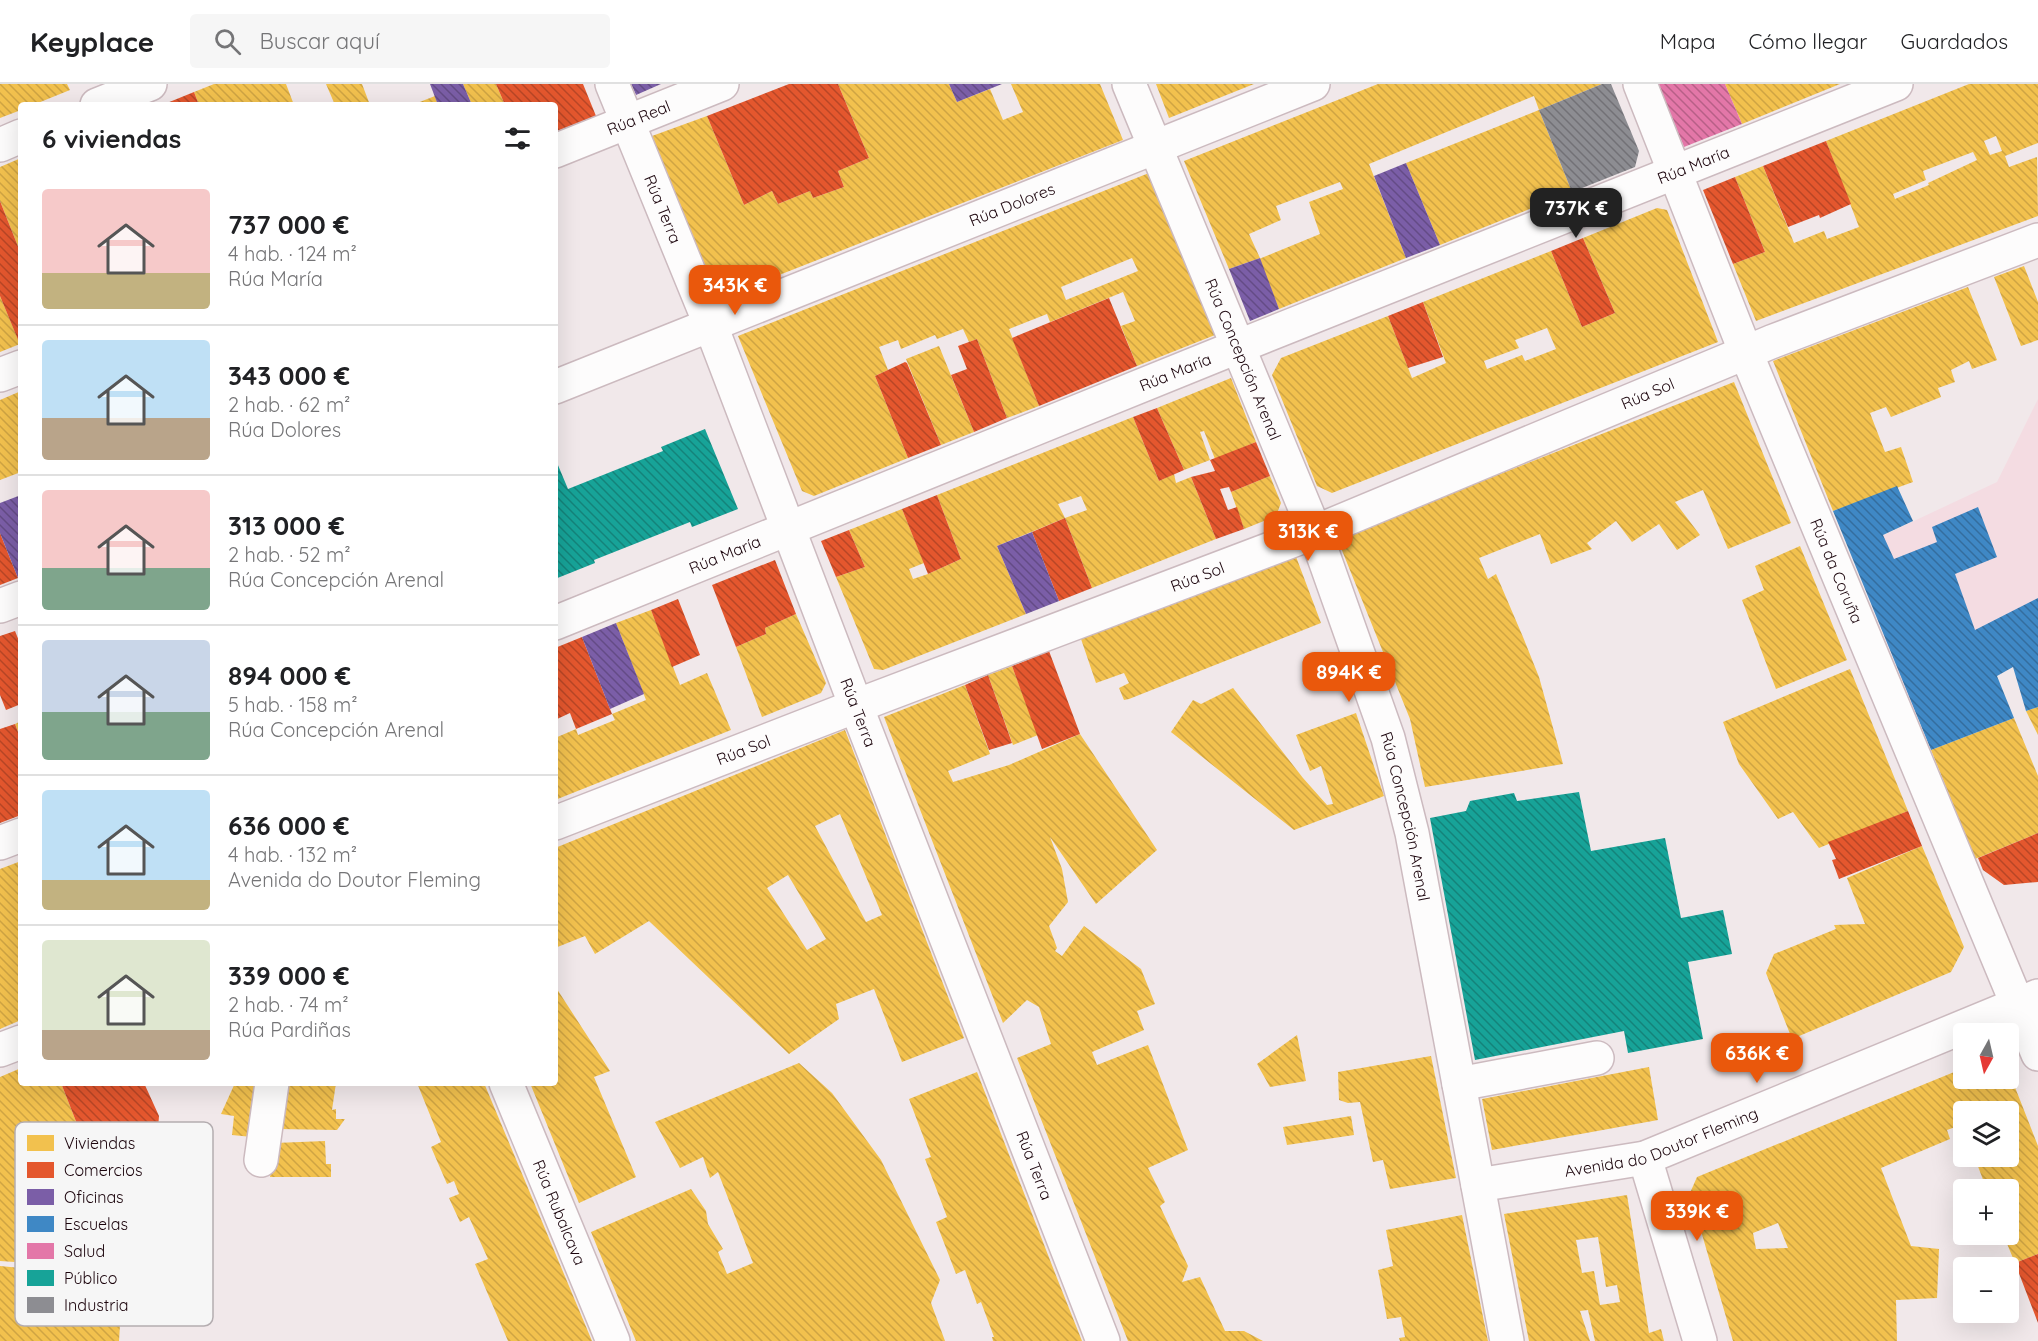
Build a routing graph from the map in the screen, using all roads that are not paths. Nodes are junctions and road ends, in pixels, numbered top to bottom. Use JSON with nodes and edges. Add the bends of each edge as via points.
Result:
{"nodes":[{"id":1,"x":91,"y":84,"type":"edge"},
{"id":2,"x":150,"y":84,"type":"edge"},
{"id":3,"x":612,"y":84,"type":"edge"},
{"id":4,"x":722,"y":84,"type":"edge"},
{"id":5,"x":1129,"y":84,"type":"edge"},
{"id":6,"x":1314,"y":84,"type":"edge"},
{"id":7,"x":1640,"y":84,"type":"edge"},
{"id":8,"x":1896,"y":84,"type":"edge"},
{"id":9,"x":98,"y":102,"type":"edge"},
{"id":10,"x":106,"y":102,"type":"edge"},
{"id":11,"x":627,"y":122,"type":"junction"},
{"id":12,"x":18,"y":137,"type":"edge"},
{"id":13,"x":0,"y":145,"type":"edge"},
{"id":14,"x":1155,"y":148,"type":"junction"},
{"id":15,"x":558,"y":150,"type":"edge"},
{"id":16,"x":1676,"y":172,"type":"junction"},
{"id":17,"x":2038,"y":240,"type":"edge"},
{"id":18,"x":711,"y":326,"type":"junction"},
{"id":19,"x":1238,"y":347,"type":"junction"},
{"id":20,"x":1746,"y":352,"type":"junction"},
{"id":21,"x":18,"y":368,"type":"edge"},
{"id":22,"x":0,"y":375,"type":"edge"},
{"id":23,"x":558,"y":386,"type":"edge"},
{"id":24,"x":789,"y":530,"type":"junction"},
{"id":25,"x":1315,"y":532,"type":"junction"},
{"id":26,"x":18,"y":599,"type":"edge"},
{"id":27,"x":0,"y":606,"type":"edge"},
{"id":28,"x":558,"y":622,"type":"edge"},
{"id":29,"x":856,"y":706,"type":"junction"},
{"id":30,"x":558,"y":822,"type":"edge"},
{"id":31,"x":18,"y":836,"type":"edge"},
{"id":32,"x":0,"y":843,"type":"edge"},
{"id":33,"x":2028,"y":999,"type":"edge"},
{"id":34,"x":18,"y":1043,"type":"edge"},
{"id":35,"x":0,"y":1050,"type":"edge"},
{"id":36,"x":2038,"y":1054,"type":"edge"},
{"id":37,"x":1597,"y":1058,"type":"dead end"},
{"id":38,"x":1459,"y":1084,"type":"junction"},
{"id":39,"x":272,"y":1086,"type":"edge"},
{"id":40,"x":507,"y":1086,"type":"edge"},
{"id":41,"x":1646,"y":1158,"type":"junction"},
{"id":42,"x":261,"y":1160,"type":"dead end"},
{"id":43,"x":1478,"y":1185,"type":"junction"},
{"id":44,"x":613,"y":1341,"type":"edge"},
{"id":45,"x":1103,"y":1341,"type":"edge"},
{"id":46,"x":1508,"y":1341,"type":"edge"},
{"id":47,"x":1700,"y":1341,"type":"edge"}],
"edges":[{"from":1,"to":9,"type":"street"},
{"from":2,"to":10,"type":"street"},
{"from":3,"to":11,"type":"street","name":"Rúa Terra"},
{"from":4,"to":11,"type":"street","name":"Rúa Real"},
{"from":5,"to":14,"type":"street","name":"Rúa Concepción Arenal"},
{"from":6,"to":14,"type":"street","name":"Rúa Dolores"},
{"from":7,"to":16,"type":"street","name":"Rúa da Coruña"},
{"from":8,"to":16,"type":"street","name":"Rúa María"},
{"from":11,"to":15,"type":"street","name":"Rúa Real"},
{"from":11,"to":18,"type":"street","name":"Rúa Terra"},
{"from":12,"to":13,"type":"street"},
{"from":14,"to":18,"type":"street","name":"Rúa Dolores"},
{"from":14,"to":19,"type":"street","name":"Rúa Concepción Arenal"},
{"from":16,"to":19,"type":"street","name":"Rúa María"},
{"from":16,"to":20,"type":"street","name":"Rúa da Coruña"},
{"from":17,"to":20,"type":"street","name":"Rúa Sol"},
{"from":18,"to":23,"type":"street","name":"Rúa Dolores"},
{"from":18,"to":24,"type":"street","name":"Rúa Terra"},
{"from":19,"to":24,"type":"street","name":"Rúa María"},
{"from":19,"to":25,"type":"street","name":"Rúa Concepción Arenal"},
{"from":20,"to":25,"type":"street","name":"Rúa Sol"},
{"from":20,"to":33,"type":"street","name":"Rúa da Coruña"},
{"from":21,"to":22,"type":"street"},
{"from":24,"to":28,"type":"street","name":"Rúa María"},
{"from":24,"to":29,"type":"street","name":"Rúa Terra"},
{"from":25,"to":29,"type":"street","name":"Rúa Sol"},
{"from":25,"to":38,"type":"street","name":"Rúa Concepción Arenal","via":[[1388,738],[1412,833]]},
{"from":26,"to":27,"type":"street"},
{"from":29,"to":30,"type":"street","name":"Rúa Sol"},
{"from":29,"to":45,"type":"street","name":"Rúa Terra"},
{"from":31,"to":32,"type":"street"},
{"from":33,"to":36,"type":"street","name":"Rúa da Coruña"},
{"from":33,"to":41,"type":"street","name":"Avenida do Doutor Fleming"},
{"from":34,"to":35,"type":"street"},
{"from":37,"to":38,"type":"street"},
{"from":38,"to":43,"type":"street","name":"Rúa Concepción Arenal"},
{"from":39,"to":42,"type":"street"},
{"from":40,"to":44,"type":"street","name":"Rúa Rubalcava"},
{"from":41,"to":43,"type":"street","name":"Avenida do Doutor Fleming"},
{"from":41,"to":47,"type":"street"},
{"from":43,"to":46,"type":"street","name":"Rúa Concepción Arenal"}]}
